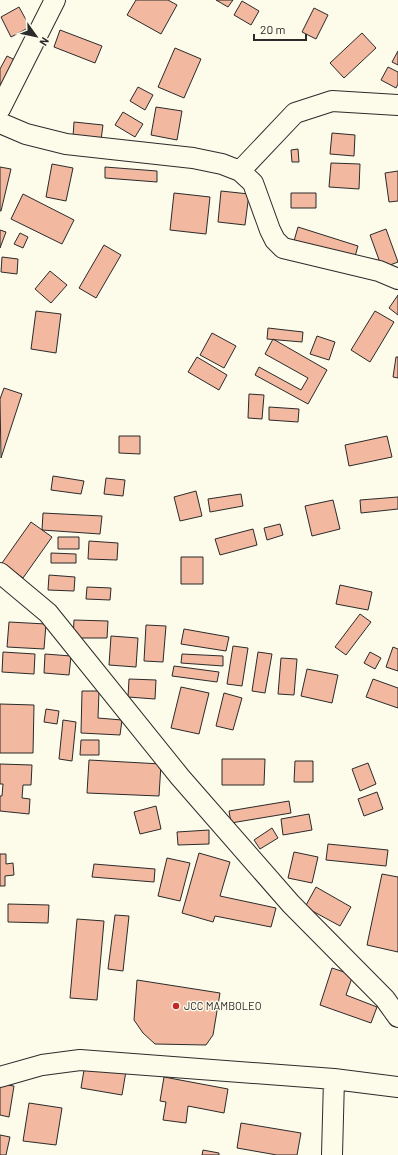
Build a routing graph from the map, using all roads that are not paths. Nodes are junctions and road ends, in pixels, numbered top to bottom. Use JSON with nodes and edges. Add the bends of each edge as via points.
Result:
{"nodes":[{"id":1,"x":55,"y":0,"type":"edge"},
{"id":2,"x":398,"y":105,"type":"edge"},
{"id":3,"x":0,"y":109,"type":"edge"},
{"id":4,"x":0,"y":123,"type":"edge"},
{"id":5,"x":240,"y":171,"type":"junction"},
{"id":6,"x":398,"y":279,"type":"edge"},
{"id":7,"x":0,"y":573,"type":"edge"},
{"id":8,"x":398,"y":1017,"type":"edge"},
{"id":9,"x":0,"y":1077,"type":"edge"},
{"id":10,"x":334,"y":1079,"type":"junction"},
{"id":11,"x":398,"y":1087,"type":"edge"},
{"id":12,"x":332,"y":1155,"type":"edge"}],
"edges":[{"from":1,"to":3,"type":"street"},
{"from":2,"to":5,"type":"street","via":[[332,101],[295,113]]},
{"from":4,"to":5,"type":"street","via":[[26,134],[66,144],[193,158]]},
{"from":5,"to":6,"type":"street","via":[[253,183],[270,230],[283,248],[379,271]]},
{"from":7,"to":8,"type":"street","via":[[48,614],[180,777],[291,904],[385,999]]},
{"from":9,"to":10,"type":"street","via":[[42,1065],[80,1060]]},
{"from":10,"to":11,"type":"street"},
{"from":10,"to":12,"type":"street"}]}
